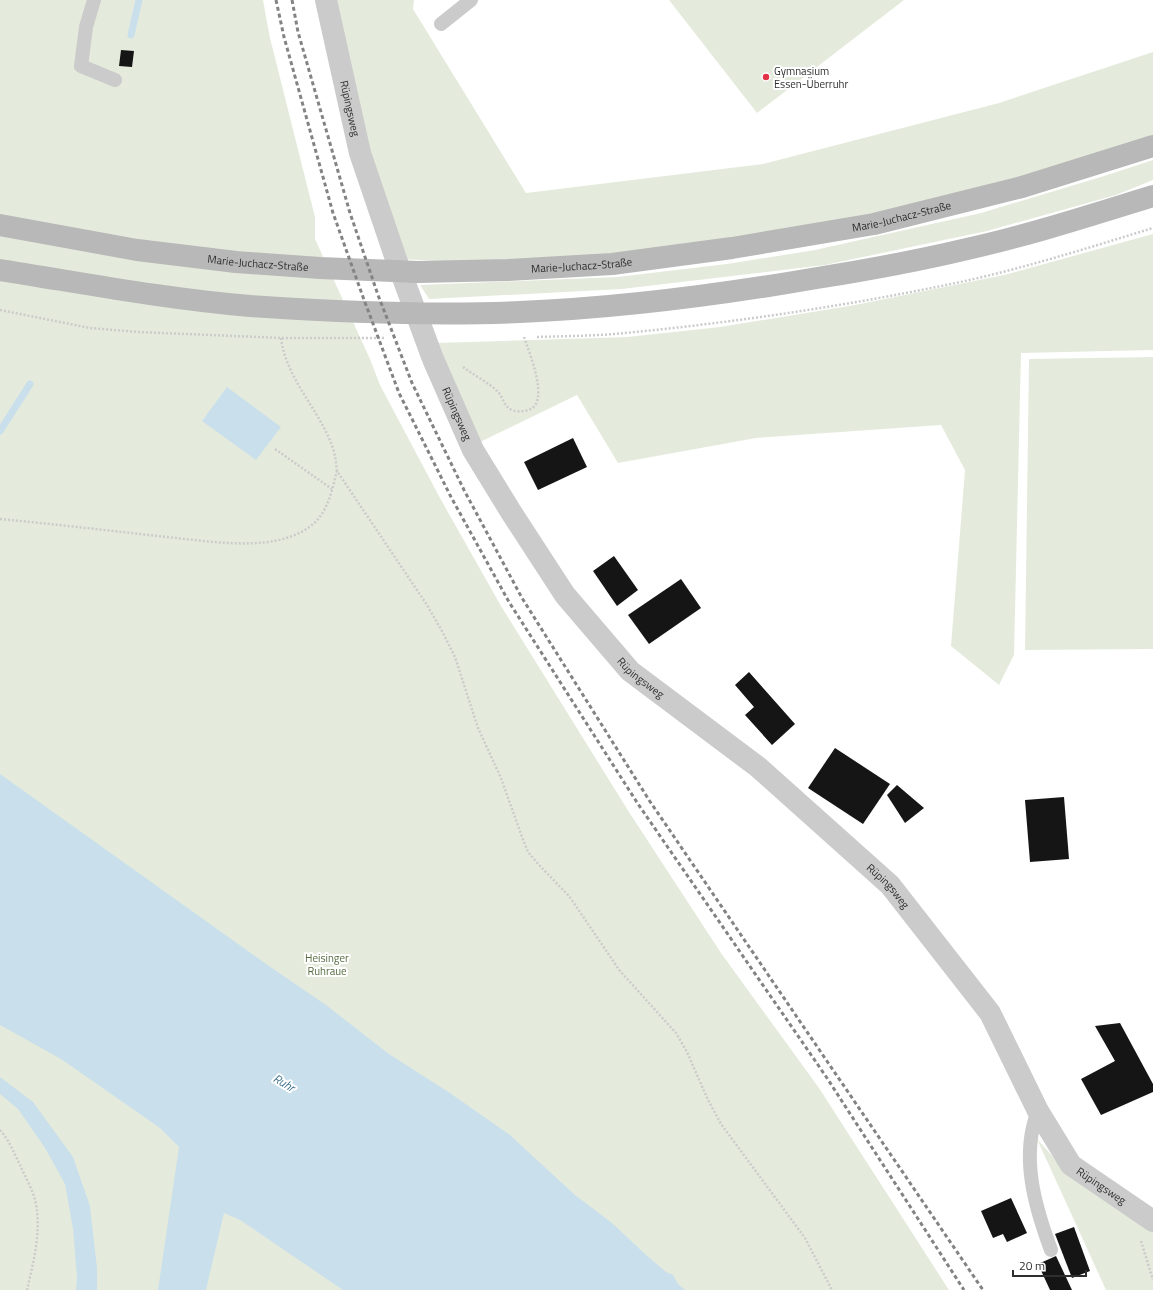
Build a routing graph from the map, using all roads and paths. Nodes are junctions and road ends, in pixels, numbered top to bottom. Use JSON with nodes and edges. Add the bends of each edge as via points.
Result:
{"nodes":[{"id":1,"x":94,"y":0,"type":"edge"},
{"id":2,"x":326,"y":0,"type":"edge"},
{"id":3,"x":471,"y":0,"type":"edge"},
{"id":4,"x":441,"y":24,"type":"dead end"},
{"id":5,"x":115,"y":80,"type":"dead end"},
{"id":6,"x":1153,"y":146,"type":"edge"},
{"id":7,"x":1153,"y":196,"type":"edge"},
{"id":8,"x":0,"y":225,"type":"edge"},
{"id":9,"x":0,"y":270,"type":"edge"},
{"id":10,"x":0,"y":310,"type":"edge"},
{"id":11,"x":524,"y":337,"type":"dead end"},
{"id":12,"x":281,"y":338,"type":"junction"},
{"id":13,"x":348,"y":338,"type":"dead end"},
{"id":14,"x":433,"y":359,"type":"junction"},
{"id":15,"x":275,"y":449,"type":"dead end"},
{"id":16,"x":337,"y":471,"type":"junction"},
{"id":17,"x":332,"y":489,"type":"junction"},
{"id":18,"x":0,"y":518,"type":"edge"},
{"id":19,"x":1038,"y":1111,"type":"junction"},
{"id":20,"x":0,"y":1130,"type":"edge"},
{"id":21,"x":1145,"y":1216,"type":"edge"},
{"id":22,"x":1051,"y":1250,"type":"dead end"},
{"id":23,"x":1153,"y":1280,"type":"edge"},
{"id":24,"x":27,"y":1290,"type":"edge"},
{"id":25,"x":832,"y":1290,"type":"edge"}],
"edges":[{"from":1,"to":5,"type":"lane","via":[[86,27],[82,66]]},
{"from":2,"to":14,"type":"street","name":"Rüpingsweg","via":[[360,153]]},
{"from":3,"to":4,"type":"lane"},
{"from":6,"to":8,"type":"main road","name":"Marie-Juchacz-Straße","via":[[1022,187],[874,224],[732,248],[612,264],[418,272],[320,268],[236,262],[137,250]]},
{"from":7,"to":9,"type":"main road","via":[[966,250],[887,266],[752,289],[608,306],[520,312],[337,311],[247,306],[147,294]]},
{"from":10,"to":12,"type":"path","via":[[97,328]]},
{"from":11,"to":14,"type":"path","via":[[539,390],[537,403],[526,411],[511,410],[498,391],[450,358]]},
{"from":12,"to":13,"type":"path"},
{"from":12,"to":16,"type":"path","via":[[287,363],[332,445]]},
{"from":14,"to":19,"type":"street","name":"Rüpingsweg","via":[[473,450],[565,596],[630,671],[758,767],[890,885],[990,1013]]},
{"from":15,"to":17,"type":"path"},
{"from":16,"to":17,"type":"path"},
{"from":16,"to":25,"type":"path","via":[[442,631],[455,657],[478,728],[501,778],[528,852],[569,896],[620,971],[676,1033],[721,1124],[805,1238]]},
{"from":17,"to":18,"type":"path","via":[[327,504],[312,525],[280,540],[258,543],[218,542]]},
{"from":19,"to":21,"type":"street","name":"Rüpingsweg","via":[[1071,1165]]},
{"from":19,"to":22,"type":"lane","via":[[1033,1124],[1030,1148],[1033,1191]]},
{"from":20,"to":24,"type":"path","via":[[29,1184],[37,1210],[37,1235]]},
{"from":21,"to":23,"type":"path","via":[[1141,1240]]}]}
